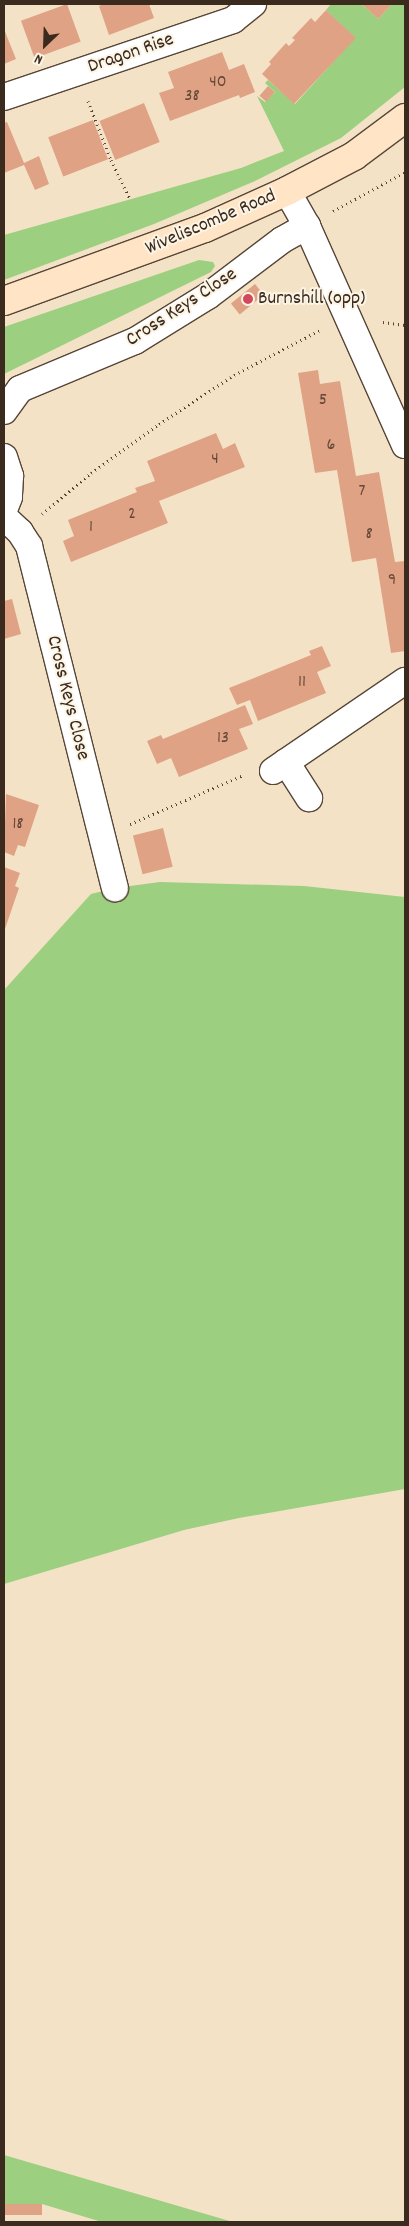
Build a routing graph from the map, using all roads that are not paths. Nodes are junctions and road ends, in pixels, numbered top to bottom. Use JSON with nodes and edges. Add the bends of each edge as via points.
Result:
{"nodes":[{"id":1,"x":253,"y":4,"type":"edge"},
{"id":2,"x":4,"y":97,"type":"edge"},
{"id":3,"x":405,"y":118,"type":"edge"},
{"id":4,"x":287,"y":191,"type":"junction"},
{"id":5,"x":306,"y":226,"type":"junction"},
{"id":6,"x":4,"y":302,"type":"edge"},
{"id":7,"x":4,"y":411,"type":"edge"},
{"id":8,"x":405,"y":445,"type":"edge"},
{"id":9,"x":4,"y":457,"type":"edge"},
{"id":10,"x":4,"y":510,"type":"edge"},
{"id":11,"x":12,"y":525,"type":"edge"},
{"id":12,"x":405,"y":681,"type":"edge"},
{"id":13,"x":309,"y":798,"type":"dead end"},
{"id":14,"x":114,"y":888,"type":"dead end"}],
"edges":[{"from":1,"to":2,"type":"street","name":"Dragon Rise","via":[[233,20]]},
{"from":3,"to":4,"type":"main road","name":"Wiveliscombe Road","via":[[354,156]]},
{"from":4,"to":5,"type":"street"},
{"from":4,"to":6,"type":"main road","name":"Wiveliscombe Road","via":[[204,228]]},
{"from":5,"to":7,"type":"street","name":"Cross Keys Close","via":[[282,240],[208,296],[135,341],[20,389]]},
{"from":5,"to":8,"type":"street"},
{"from":9,"to":10,"type":"street","via":[[10,476],[9,497]]},
{"from":11,"to":14,"type":"street","name":"Cross Keys Close","via":[[29,546]]},
{"from":12,"to":13,"type":"street","via":[[279,767]]}]}
